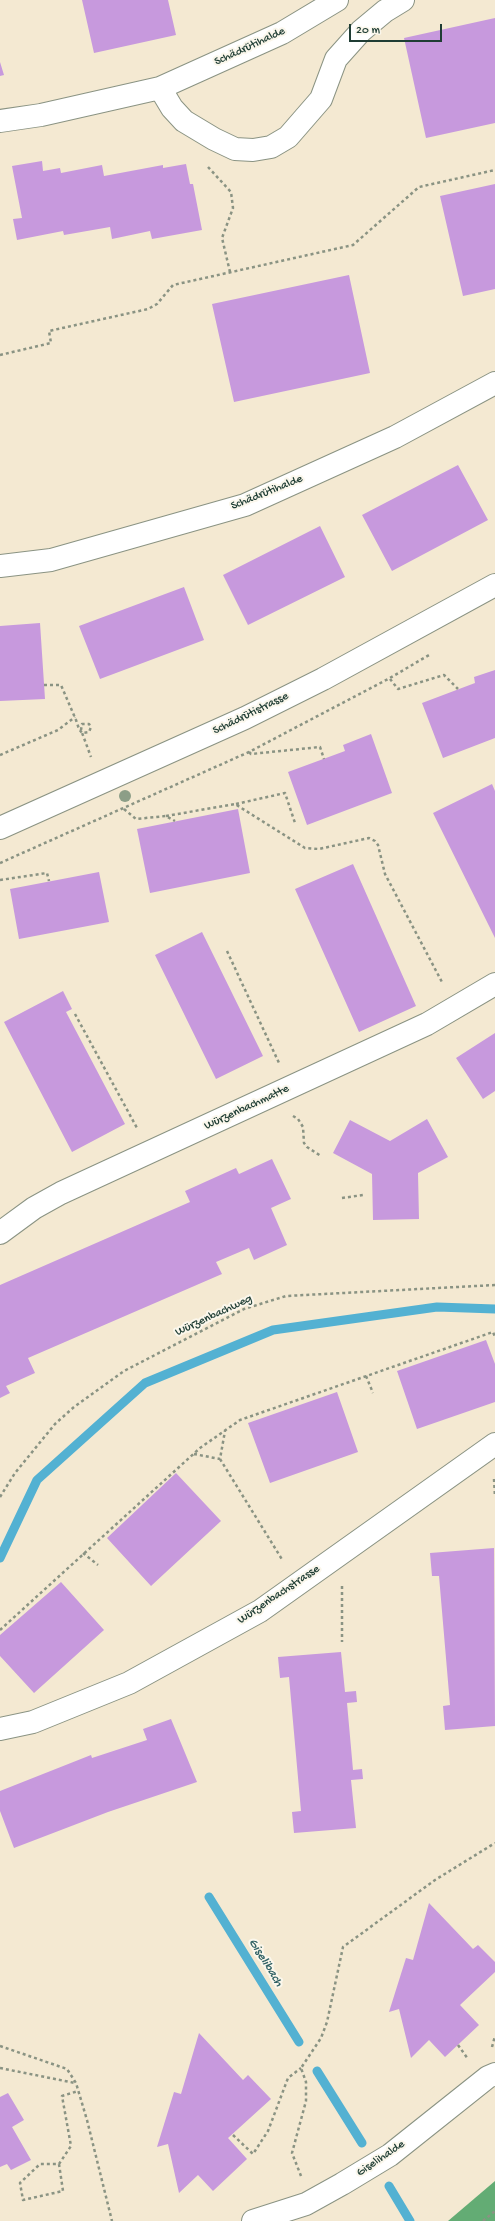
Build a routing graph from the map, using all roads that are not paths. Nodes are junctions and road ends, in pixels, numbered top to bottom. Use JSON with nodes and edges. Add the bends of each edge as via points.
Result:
{"nodes":[{"id":1,"x":337,"y":0,"type":"edge"},
{"id":2,"x":403,"y":0,"type":"edge"},
{"id":3,"x":160,"y":88,"type":"junction"},
{"id":4,"x":0,"y":121,"type":"edge"},
{"id":5,"x":495,"y":383,"type":"edge"},
{"id":6,"x":0,"y":566,"type":"edge"},
{"id":7,"x":495,"y":585,"type":"edge"},
{"id":8,"x":0,"y":828,"type":"edge"},
{"id":9,"x":495,"y":984,"type":"edge"},
{"id":10,"x":0,"y":1233,"type":"edge"},
{"id":11,"x":495,"y":1444,"type":"edge"},
{"id":12,"x":0,"y":1729,"type":"edge"},
{"id":13,"x":495,"y":2074,"type":"edge"},
{"id":14,"x":253,"y":2221,"type":"edge"}],
"edges":[{"from":1,"to":3,"type":"street","name":"Schädrütihalde","via":[[282,33]]},
{"from":2,"to":3,"type":"street","via":[[361,31],[336,59],[322,99],[288,137],[271,147],[235,149],[214,139],[184,121],[172,108]]},
{"from":3,"to":4,"type":"street","name":"Schädrütihalde","via":[[41,115]]},
{"from":5,"to":6,"type":"street","name":"Schädrütihalde","via":[[394,437],[245,505],[51,560]]},
{"from":7,"to":8,"type":"street","name":"Schädrütistrasse","via":[[245,718]]},
{"from":9,"to":10,"type":"street","name":"Würzenbachmatte","via":[[427,1024],[61,1193],[34,1208]]},
{"from":11,"to":12,"type":"street","name":"Würzenbachstrasse","via":[[260,1611],[129,1683],[33,1722]]},
{"from":13,"to":14,"type":"street","name":"Giselihalde","via":[[390,2155],[306,2204]]}]}
